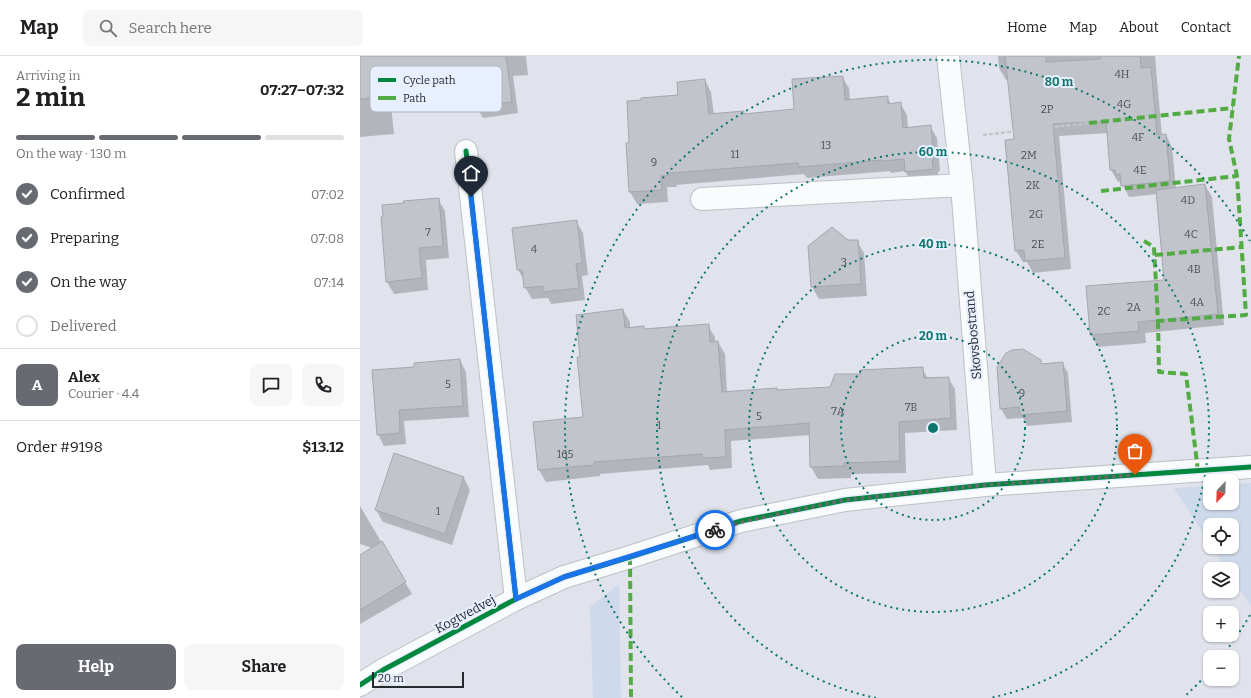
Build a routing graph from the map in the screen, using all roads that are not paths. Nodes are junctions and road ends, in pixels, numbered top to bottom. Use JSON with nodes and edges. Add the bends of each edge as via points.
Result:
{"nodes":[{"id":1,"x":948,"y":56,"type":"edge"},
{"id":2,"x":466,"y":150,"type":"dead end"},
{"id":3,"x":962,"y":185,"type":"junction"},
{"id":4,"x":702,"y":199,"type":"dead end"},
{"id":5,"x":1251,"y":468,"type":"edge"},
{"id":6,"x":985,"y":485,"type":"junction"},
{"id":7,"x":516,"y":599,"type":"junction"},
{"id":8,"x":360,"y":684,"type":"edge"}],
"edges":[{"from":1,"to":3,"type":"street","name":"Skovsbostrand"},
{"from":2,"to":7,"type":"street"},
{"from":3,"to":4,"type":"street"},
{"from":3,"to":6,"type":"street","name":"Skovsbostrand"},
{"from":5,"to":6,"type":"street","name":"Kogtvedvej"},
{"from":6,"to":7,"type":"street","name":"Kogtvedvej","via":[[838,502],[741,522],[564,577]]},
{"from":7,"to":8,"type":"street","name":"Kogtvedvej"}]}
